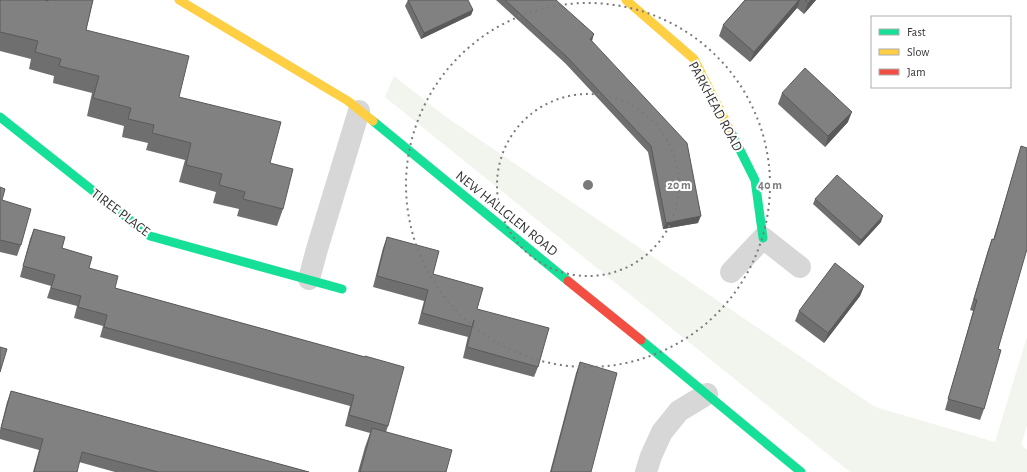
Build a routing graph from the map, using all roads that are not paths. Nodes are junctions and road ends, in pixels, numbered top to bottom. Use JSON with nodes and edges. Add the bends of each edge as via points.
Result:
{"nodes":[{"id":1,"x":179,"y":0,"type":"edge"},
{"id":2,"x":626,"y":0,"type":"edge"},
{"id":3,"x":359,"y":111,"type":"junction"},
{"id":4,"x":0,"y":117,"type":"edge"},
{"id":5,"x":763,"y":238,"type":"junction"},
{"id":6,"x":800,"y":266,"type":"dead end"},
{"id":7,"x":731,"y":272,"type":"dead end"},
{"id":8,"x":309,"y":279,"type":"junction"},
{"id":9,"x":342,"y":289,"type":"dead end"},
{"id":10,"x":707,"y":394,"type":"junction"},
{"id":11,"x":646,"y":472,"type":"edge"},
{"id":12,"x":801,"y":472,"type":"edge"}],
"edges":[{"from":1,"to":3,"type":"street","name":"NEW HALLGLEN ROAD","via":[[348,101]]},
{"from":2,"to":5,"type":"street","name":"PARKHEAD ROAD","via":[[694,59],[754,180]]},
{"from":3,"to":8,"type":"street"},
{"from":3,"to":10,"type":"street","name":"NEW HALLGLEN ROAD"},
{"from":4,"to":8,"type":"street","name":"TIREE PLACE","via":[[150,236]]},
{"from":5,"to":6,"type":"street"},
{"from":5,"to":7,"type":"street"},
{"from":8,"to":9,"type":"street","name":"TIREE PLACE"},
{"from":10,"to":11,"type":"street","via":[[679,411],[662,432]]},
{"from":10,"to":12,"type":"street","name":"NEW HALLGLEN ROAD"}]}
